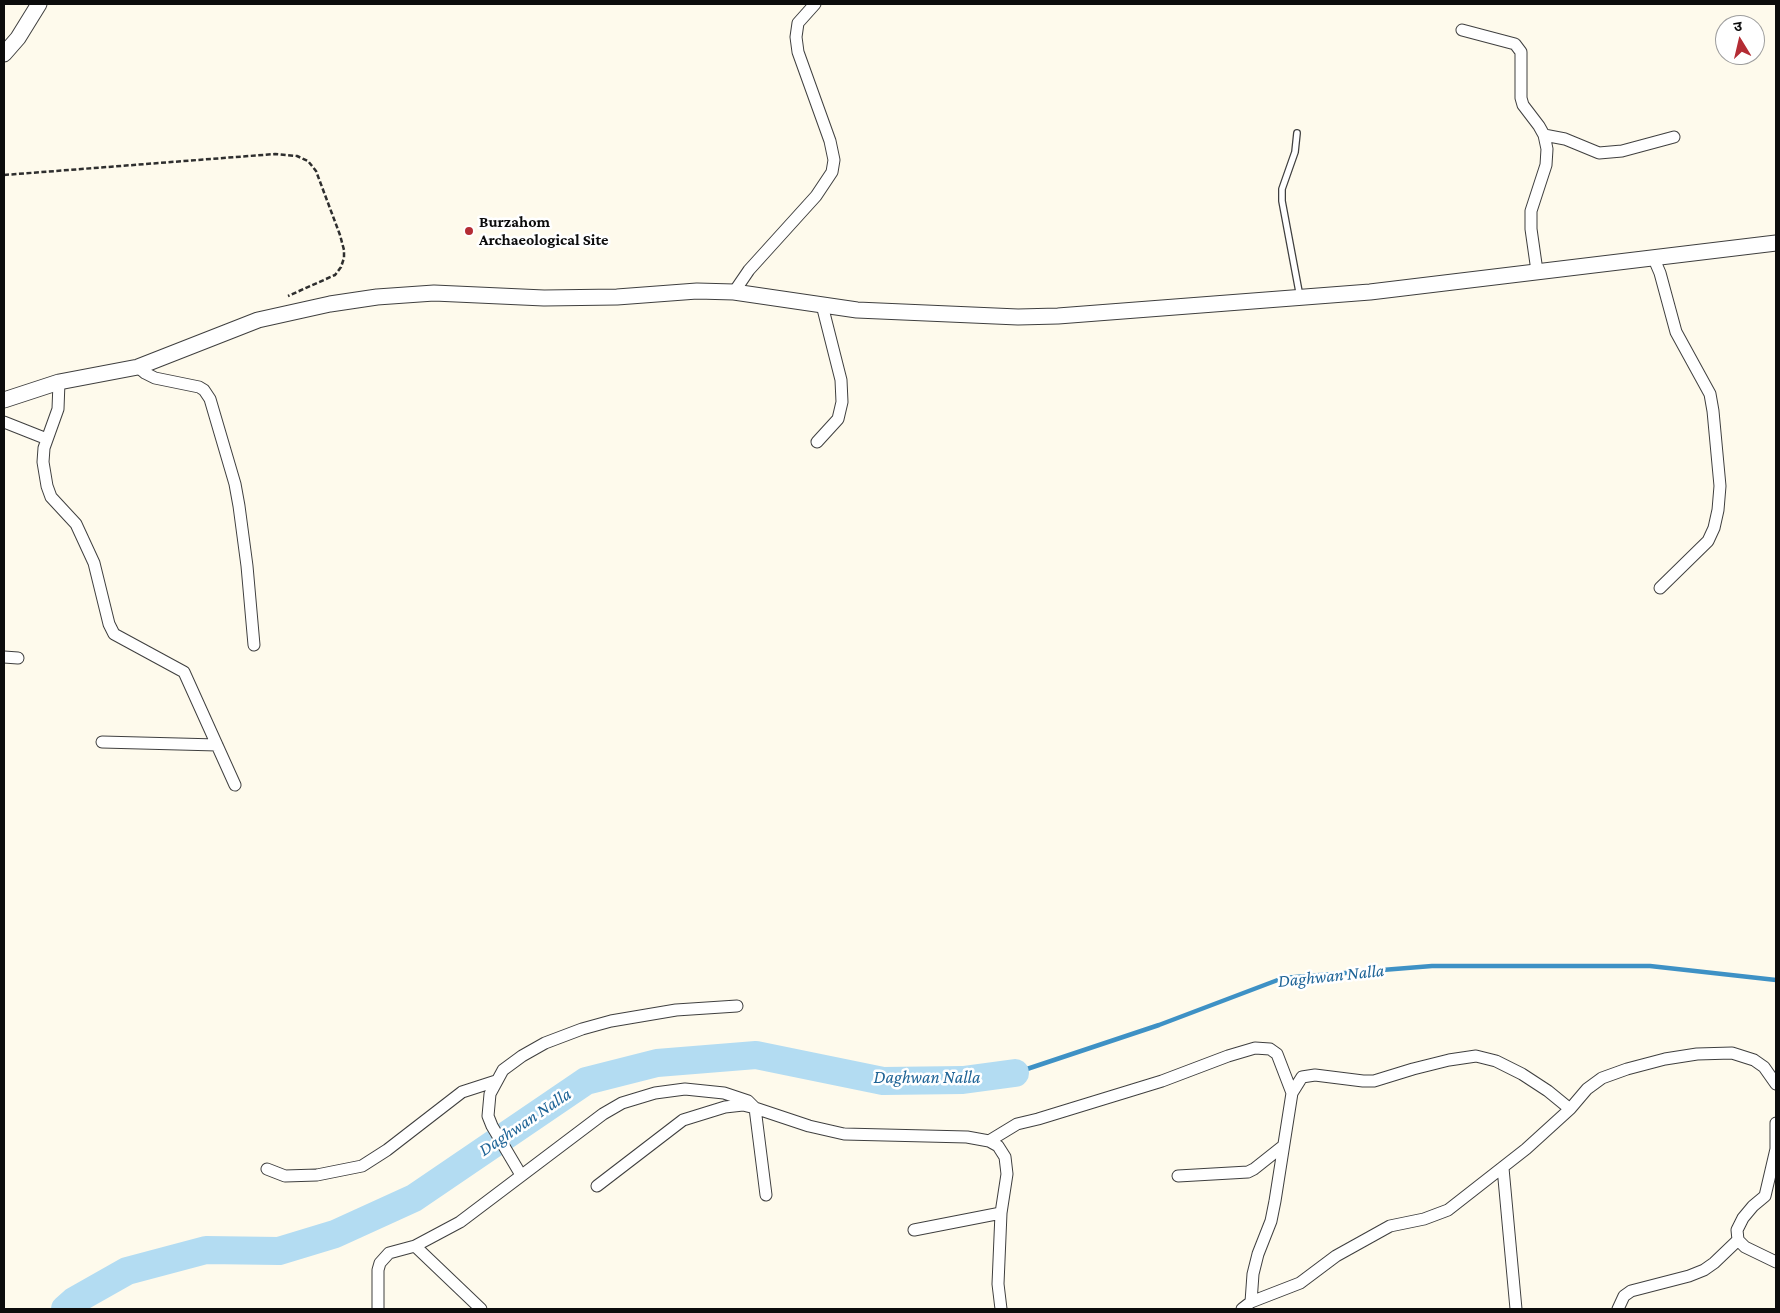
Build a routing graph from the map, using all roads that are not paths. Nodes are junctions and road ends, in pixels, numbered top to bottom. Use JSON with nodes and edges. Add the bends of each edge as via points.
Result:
{"nodes":[{"id":1,"x":39,"y":4,"type":"edge"},
{"id":2,"x":815,"y":4,"type":"edge"},
{"id":3,"x":1462,"y":30,"type":"dead end"},
{"id":4,"x":4,"y":54,"type":"edge"},
{"id":5,"x":1297,"y":133,"type":"dead end"},
{"id":6,"x":1544,"y":135,"type":"junction"},
{"id":7,"x":1674,"y":137,"type":"dead end"},
{"id":8,"x":1776,"y":243,"type":"edge"},
{"id":9,"x":1654,"y":259,"type":"junction"},
{"id":10,"x":1538,"y":271,"type":"junction"},
{"id":11,"x":734,"y":292,"type":"junction"},
{"id":12,"x":1300,"y":297,"type":"junction"},
{"id":13,"x":822,"y":305,"type":"junction"},
{"id":14,"x":138,"y":367,"type":"junction"},
{"id":15,"x":59,"y":382,"type":"junction"},
{"id":16,"x":4,"y":400,"type":"edge"},
{"id":17,"x":4,"y":422,"type":"edge"},
{"id":18,"x":47,"y":439,"type":"junction"},
{"id":19,"x":817,"y":442,"type":"dead end"},
{"id":20,"x":1660,"y":588,"type":"dead end"},
{"id":21,"x":254,"y":645,"type":"dead end"},
{"id":22,"x":4,"y":658,"type":"edge"},
{"id":23,"x":18,"y":658,"type":"dead end"},
{"id":24,"x":102,"y":742,"type":"dead end"},
{"id":25,"x":217,"y":746,"type":"junction"},
{"id":26,"x":235,"y":785,"type":"dead end"},
{"id":27,"x":737,"y":1006,"type":"dead end"},
{"id":28,"x":496,"y":1081,"type":"junction"},
{"id":29,"x":1776,"y":1084,"type":"edge"},
{"id":30,"x":1292,"y":1093,"type":"junction"},
{"id":31,"x":756,"y":1108,"type":"junction"},
{"id":32,"x":1570,"y":1109,"type":"junction"},
{"id":33,"x":1776,"y":1124,"type":"edge"},
{"id":34,"x":989,"y":1141,"type":"junction"},
{"id":35,"x":1283,"y":1146,"type":"junction"},
{"id":36,"x":1503,"y":1168,"type":"junction"},
{"id":37,"x":267,"y":1169,"type":"dead end"},
{"id":38,"x":521,"y":1175,"type":"junction"},
{"id":39,"x":1178,"y":1176,"type":"dead end"},
{"id":40,"x":597,"y":1186,"type":"dead end"},
{"id":41,"x":766,"y":1195,"type":"dead end"},
{"id":42,"x":1001,"y":1213,"type":"junction"},
{"id":43,"x":914,"y":1230,"type":"dead end"},
{"id":44,"x":1738,"y":1240,"type":"junction"},
{"id":45,"x":414,"y":1246,"type":"junction"},
{"id":46,"x":1776,"y":1262,"type":"edge"},
{"id":47,"x":1246,"y":1305,"type":"edge"},
{"id":48,"x":378,"y":1309,"type":"edge"},
{"id":49,"x":481,"y":1309,"type":"edge"},
{"id":50,"x":1001,"y":1309,"type":"edge"},
{"id":51,"x":1516,"y":1309,"type":"edge"},
{"id":52,"x":1618,"y":1309,"type":"edge"}],
"edges":[{"from":1,"to":4,"type":"street"},
{"from":2,"to":11,"type":"street","via":[[798,23],[796,37],[798,52],[830,141],[834,160],[832,172],[816,196],[749,270]]},
{"from":3,"to":6,"type":"street","via":[[1518,47],[1523,105]]},
{"from":5,"to":12,"type":"lane","via":[[1295,152],[1282,189],[1282,201]]},
{"from":6,"to":7,"type":"street","via":[[1565,138],[1599,153],[1622,151]]},
{"from":6,"to":10,"type":"street","via":[[1546,165],[1530,211]]},
{"from":8,"to":9,"type":"street"},
{"from":9,"to":10,"type":"street"},
{"from":9,"to":20,"type":"street","via":[[1676,332],[1710,394],[1720,486],[1718,510],[1708,541]]},
{"from":10,"to":12,"type":"street","via":[[1370,292]]},
{"from":11,"to":13,"type":"street"},
{"from":11,"to":14,"type":"street","via":[[697,291],[618,297],[544,298],[434,293],[377,297],[258,320]]},
{"from":12,"to":13,"type":"street","via":[[1018,317],[857,310]]},
{"from":13,"to":19,"type":"street","via":[[841,380],[842,402],[838,419]]},
{"from":14,"to":15,"type":"street"},
{"from":14,"to":21,"type":"street","via":[[155,378],[199,386],[210,399],[239,506]]},
{"from":15,"to":16,"type":"street"},
{"from":15,"to":18,"type":"street","via":[[58,409]]},
{"from":17,"to":18,"type":"street"},
{"from":18,"to":25,"type":"street","via":[[43,462],[47,486],[51,497],[76,524],[94,563],[114,634],[184,672]]},
{"from":22,"to":23,"type":"street"},
{"from":24,"to":25,"type":"street"},
{"from":25,"to":26,"type":"street"},
{"from":27,"to":28,"type":"street","via":[[676,1010],[582,1029],[522,1056],[503,1070]]},
{"from":28,"to":37,"type":"street","via":[[462,1092],[362,1166],[317,1175],[285,1176]]},
{"from":28,"to":38,"type":"street","via":[[490,1094],[488,1116]]},
{"from":29,"to":32,"type":"street","via":[[1764,1067],[1754,1060],[1732,1053],[1697,1054],[1665,1059],[1602,1078],[1587,1089]]},
{"from":30,"to":32,"type":"street","via":[[1297,1083],[1307,1075],[1374,1081],[1449,1060],[1476,1056],[1496,1061],[1538,1083]]},
{"from":30,"to":34,"type":"street","via":[[1277,1054],[1270,1049],[1255,1048],[1162,1081],[1017,1124]]},
{"from":30,"to":35,"type":"street"},
{"from":31,"to":34,"type":"street","via":[[844,1134],[966,1137]]},
{"from":31,"to":38,"type":"street","via":[[748,1101],[724,1092],[686,1089],[655,1093],[603,1114]]},
{"from":31,"to":40,"type":"street","via":[[742,1105],[725,1107],[683,1120]]},
{"from":31,"to":41,"type":"street"},
{"from":32,"to":36,"type":"street"},
{"from":33,"to":44,"type":"street","via":[[1776,1149],[1765,1196],[1743,1218],[1737,1230]]},
{"from":34,"to":42,"type":"street","via":[[998,1146],[1005,1157],[1007,1174]]},
{"from":35,"to":39,"type":"street","via":[[1248,1172]]},
{"from":35,"to":47,"type":"street","via":[[1276,1201],[1258,1254]]},
{"from":36,"to":47,"type":"street","via":[[1448,1210],[1390,1226],[1336,1256],[1300,1283]]},
{"from":36,"to":51,"type":"street"},
{"from":38,"to":45,"type":"street","via":[[460,1222]]},
{"from":42,"to":43,"type":"street"},
{"from":42,"to":50,"type":"street","via":[[998,1284]]},
{"from":44,"to":46,"type":"street","via":[[1746,1248]]},
{"from":44,"to":52,"type":"street","via":[[1704,1270],[1631,1291],[1624,1296]]},
{"from":45,"to":48,"type":"street","via":[[389,1253],[380,1263]]},
{"from":45,"to":49,"type":"street"}]}
